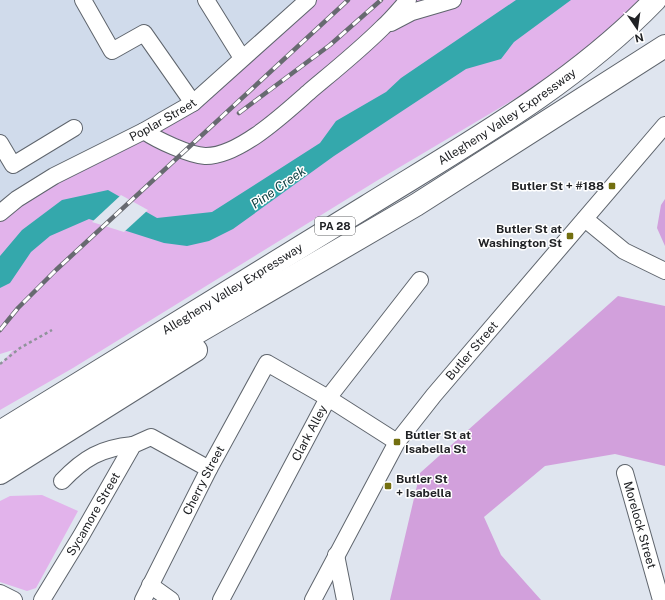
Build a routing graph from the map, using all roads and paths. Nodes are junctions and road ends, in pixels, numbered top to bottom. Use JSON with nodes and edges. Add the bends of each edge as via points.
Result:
{"nodes":[{"id":1,"x":83,"y":0,"type":"edge"},
{"id":2,"x":206,"y":0,"type":"edge"},
{"id":3,"x":408,"y":0,"type":"edge"},
{"id":4,"x":453,"y":0,"type":"edge"},
{"id":5,"x":655,"y":0,"type":"edge"},
{"id":6,"x":300,"y":3,"type":"edge"},
{"id":7,"x":384,"y":26,"type":"junction"},
{"id":8,"x":665,"y":46,"type":"edge"},
{"id":9,"x":242,"y":58,"type":"junction"},
{"id":10,"x":193,"y":103,"type":"junction"},
{"id":11,"x":665,"y":125,"type":"edge"},
{"id":12,"x":74,"y":128,"type":"dead end"},
{"id":13,"x":144,"y":131,"type":"junction"},
{"id":14,"x":0,"y":143,"type":"edge"},
{"id":15,"x":416,"y":204,"type":"junction"},
{"id":16,"x":0,"y":213,"type":"edge"},
{"id":17,"x":585,"y":219,"type":"junction"},
{"id":18,"x":661,"y":267,"type":"edge"},
{"id":19,"x":420,"y":280,"type":"dead end"},
{"id":20,"x":52,"y":330,"type":"dead end"},
{"id":21,"x":0,"y":364,"type":"edge"},
{"id":22,"x":328,"y":398,"type":"junction"},
{"id":23,"x":0,"y":432,"type":"edge"},
{"id":24,"x":397,"y":442,"type":"junction"},
{"id":25,"x":133,"y":444,"type":"junction"},
{"id":26,"x":0,"y":451,"type":"edge"},
{"id":27,"x":209,"y":469,"type":"junction"},
{"id":28,"x":0,"y":473,"type":"edge"},
{"id":29,"x":625,"y":473,"type":"dead end"},
{"id":30,"x":62,"y":481,"type":"dead end"},
{"id":31,"x":336,"y":555,"type":"junction"},
{"id":32,"x":661,"y":585,"type":"edge"},
{"id":33,"x":150,"y":586,"type":"junction"},
{"id":34,"x":0,"y":593,"type":"edge"},
{"id":35,"x":14,"y":600,"type":"edge"},
{"id":36,"x":42,"y":600,"type":"edge"},
{"id":37,"x":143,"y":600,"type":"edge"},
{"id":38,"x":171,"y":600,"type":"edge"},
{"id":39,"x":221,"y":600,"type":"edge"},
{"id":40,"x":313,"y":600,"type":"edge"},
{"id":41,"x":345,"y":600,"type":"edge"},
{"id":42,"x":661,"y":600,"type":"edge"}],
"edges":[{"from":1,"to":10,"type":"street","via":[[112,51],[144,33]]},
{"from":2,"to":9,"type":"street"},
{"from":3,"to":7,"type":"street"},
{"from":4,"to":7,"type":"street","via":[[412,12]]},
{"from":5,"to":23,"type":"highway","name":"Allegheny Valley Expressway","number":"PA 28","via":[[590,60],[526,107]]},
{"from":6,"to":9,"type":"street","name":"Poplar Street"},
{"from":7,"to":13,"type":"street","via":[[270,125],[240,145],[206,156],[195,154]]},
{"from":8,"to":15,"type":"highway","name":"Allegheny Valley Expressway","number":"PA 28"},
{"from":9,"to":10,"type":"street","name":"Poplar Street"},
{"from":10,"to":13,"type":"street","name":"Poplar Street"},
{"from":11,"to":17,"type":"street","name":"Butler Street"},
{"from":12,"to":14,"type":"street","via":[[13,166]]},
{"from":13,"to":16,"type":"street","name":"Poplar Street","via":[[54,176]]},
{"from":15,"to":26,"type":"highway","name":"Allegheny Valley Expressway","number":"PA 28","via":[[119,378]]},
{"from":15,"to":28,"type":"highway","via":[[205,344]]},
{"from":17,"to":18,"type":"street","via":[[624,251]]},
{"from":17,"to":24,"type":"street","name":"Butler Street","via":[[434,395]]},
{"from":19,"to":22,"type":"street","name":"Clark Alley"},
{"from":20,"to":21,"type":"path","via":[[20,348]]},
{"from":22,"to":24,"type":"street"},
{"from":22,"to":27,"type":"street","name":"Cherry Street","via":[[267,363]]},
{"from":22,"to":39,"type":"street","name":"Clark Alley"},
{"from":24,"to":31,"type":"street","name":"Butler Street"},
{"from":25,"to":27,"type":"street","via":[[151,437]]},
{"from":25,"to":30,"type":"street","via":[[116,446],[92,455]]},
{"from":25,"to":36,"type":"street","name":"Sycamore Street"},
{"from":27,"to":33,"type":"street","name":"Cherry Street"},
{"from":29,"to":32,"type":"street","name":"Morelock Street"},
{"from":31,"to":40,"type":"street","name":"Butler Street"},
{"from":31,"to":41,"type":"street"},
{"from":32,"to":42,"type":"street","name":"Morelock Street"},
{"from":33,"to":37,"type":"street","name":"Cherry Street"},
{"from":33,"to":38,"type":"street"},
{"from":34,"to":35,"type":"street"}]}
